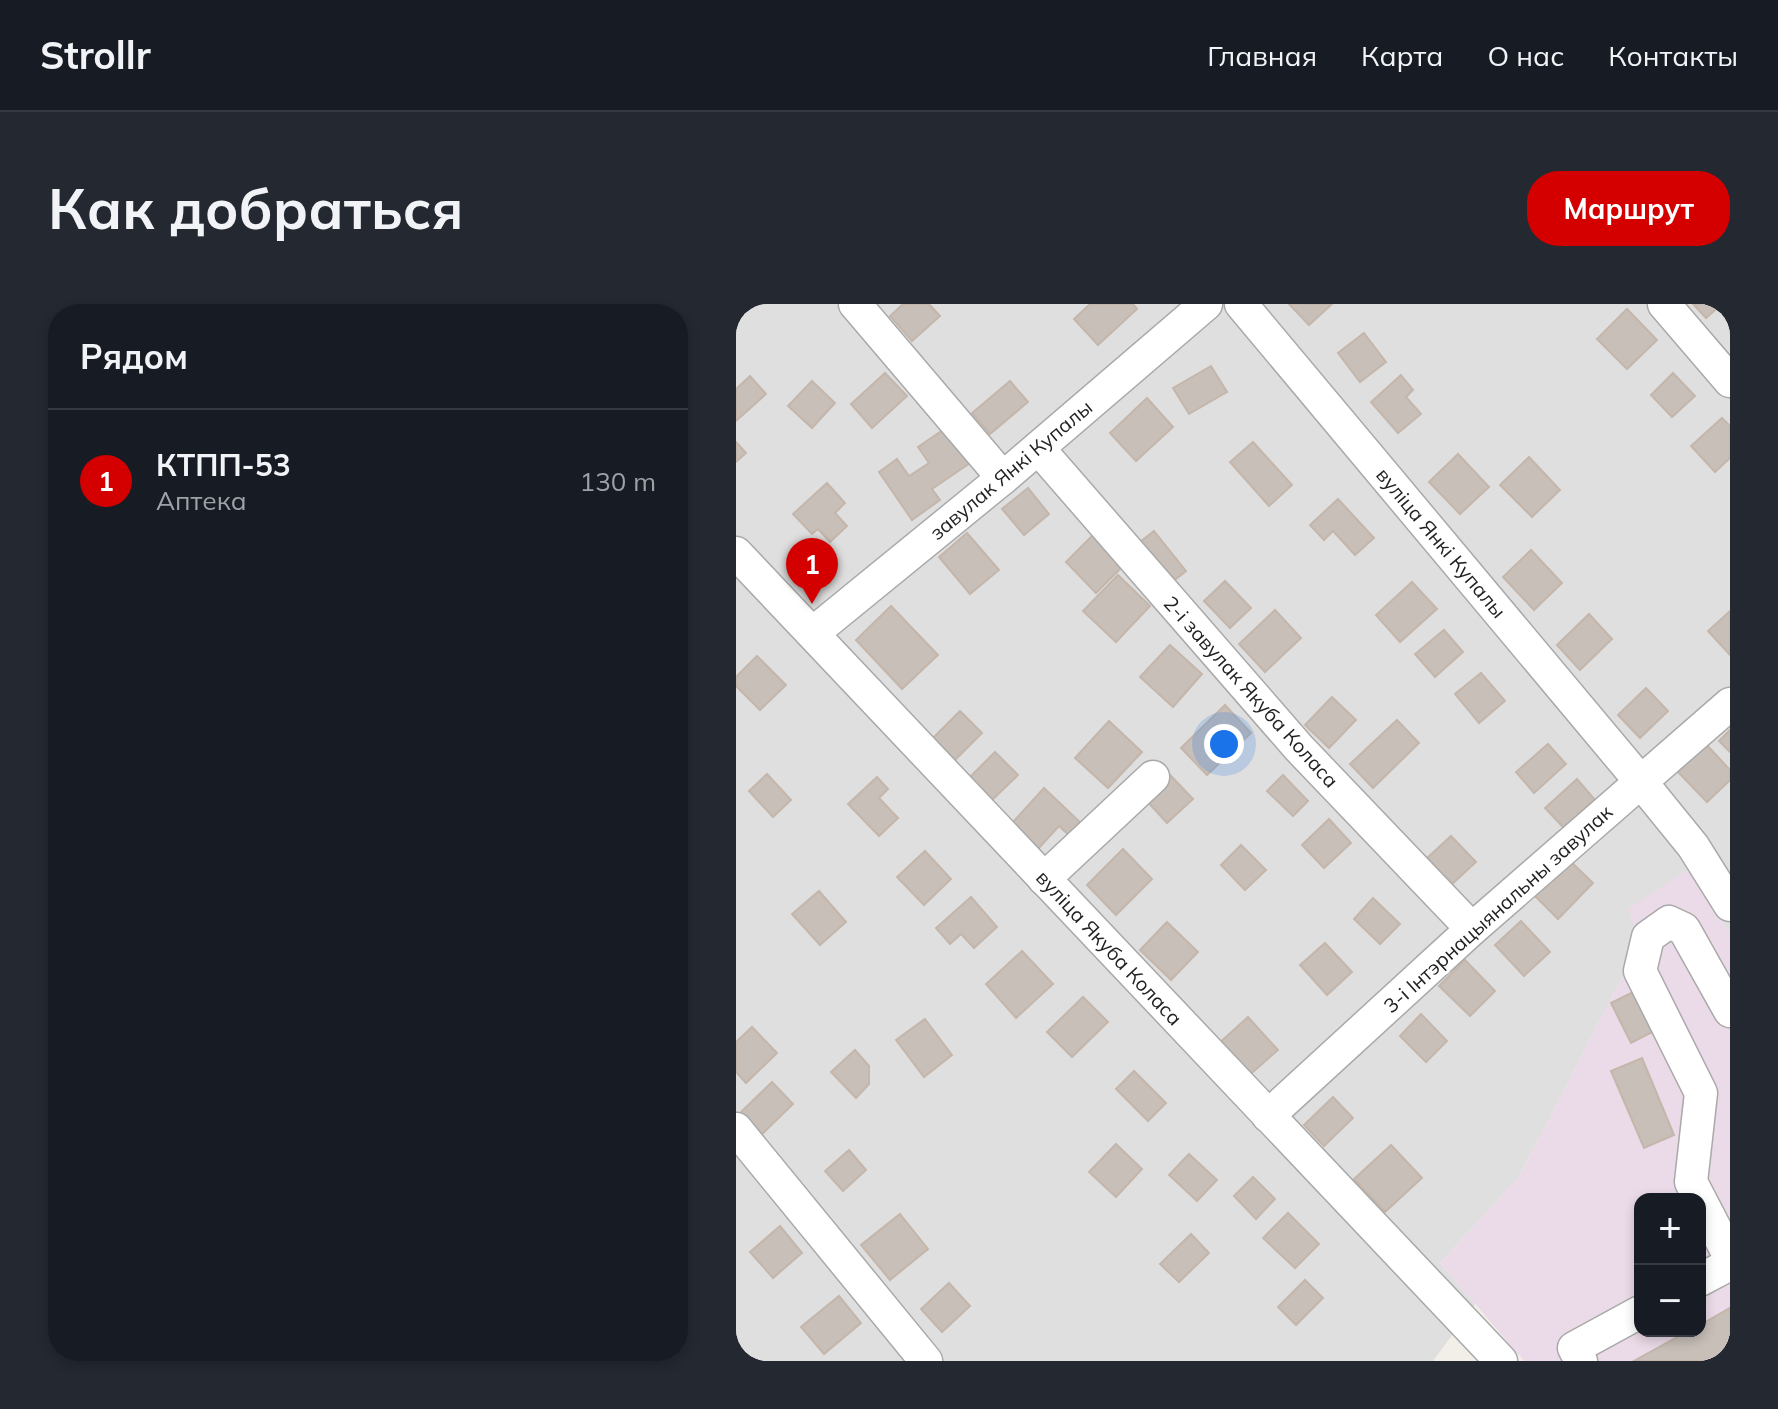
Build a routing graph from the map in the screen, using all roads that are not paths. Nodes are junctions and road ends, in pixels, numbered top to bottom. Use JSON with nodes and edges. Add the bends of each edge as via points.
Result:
{"nodes":[{"id":1,"x":855,"y":304,"type":"edge"},
{"id":2,"x":1206,"y":304,"type":"edge"},
{"id":3,"x":1241,"y":304,"type":"edge"},
{"id":4,"x":1664,"y":304,"type":"edge"},
{"id":5,"x":1730,"y":381,"type":"edge"},
{"id":6,"x":1038,"y":448,"type":"junction"},
{"id":7,"x":1003,"y":478,"type":"junction"},
{"id":8,"x":736,"y":553,"type":"edge"},
{"id":9,"x":813,"y":633,"type":"junction"},
{"id":10,"x":1730,"y":704,"type":"edge"},
{"id":11,"x":1153,"y":777,"type":"dead end"},
{"id":12,"x":1641,"y":782,"type":"junction"},
{"id":13,"x":1044,"y":879,"type":"junction"},
{"id":14,"x":1730,"y":905,"type":"edge"},
{"id":15,"x":1472,"y":929,"type":"junction"},
{"id":16,"x":1730,"y":1011,"type":"edge"},
{"id":17,"x":1268,"y":1116,"type":"junction"},
{"id":18,"x":736,"y":1129,"type":"edge"},
{"id":19,"x":1730,"y":1257,"type":"edge"},
{"id":20,"x":1730,"y":1264,"type":"edge"},
{"id":21,"x":1706,"y":1277,"type":"edge"},
{"id":22,"x":1634,"y":1315,"type":"edge"},
{"id":23,"x":1482,"y":1355,"type":"edge"},
{"id":24,"x":926,"y":1361,"type":"edge"},
{"id":25,"x":1581,"y":1361,"type":"edge"}],
"edges":[{"from":1,"to":7,"type":"street"},
{"from":2,"to":6,"type":"street","name":"завулак Янкі Купалы"},
{"from":3,"to":12,"type":"street","name":"вуліца Янкі Купалы"},
{"from":4,"to":5,"type":"street"},
{"from":6,"to":7,"type":"street","name":"завулак Янкі Купалы"},
{"from":6,"to":15,"type":"street","name":"2-і завулак Якуба Коласа","via":[[1299,748]]},
{"from":7,"to":9,"type":"street","name":"завулак Янкі Купалы"},
{"from":8,"to":9,"type":"street","name":"вуліца Якуба Коласа"},
{"from":9,"to":13,"type":"street","name":"вуліца Якуба Коласа"},
{"from":10,"to":12,"type":"street","name":"3-і Інтэрнацыянальны завулак"},
{"from":11,"to":13,"type":"street"},
{"from":12,"to":14,"type":"street","name":"вуліца Янкі Купалы","via":[[1693,846]]},
{"from":12,"to":15,"type":"street","name":"3-і Інтэрнацыянальны завулак"},
{"from":13,"to":17,"type":"street","name":"вуліца Якуба Коласа"},
{"from":15,"to":17,"type":"street","name":"3-і Інтэрнацыянальны завулак"},
{"from":16,"to":19,"type":"street","via":[[1684,929],[1669,922],[1648,937],[1640,971],[1701,1093],[1691,1182]]},
{"from":17,"to":23,"type":"street","name":"вуліца Якуба Коласа"},
{"from":18,"to":24,"type":"street"},
{"from":20,"to":21,"type":"street"},
{"from":22,"to":25,"type":"street","via":[[1574,1348]]}]}
